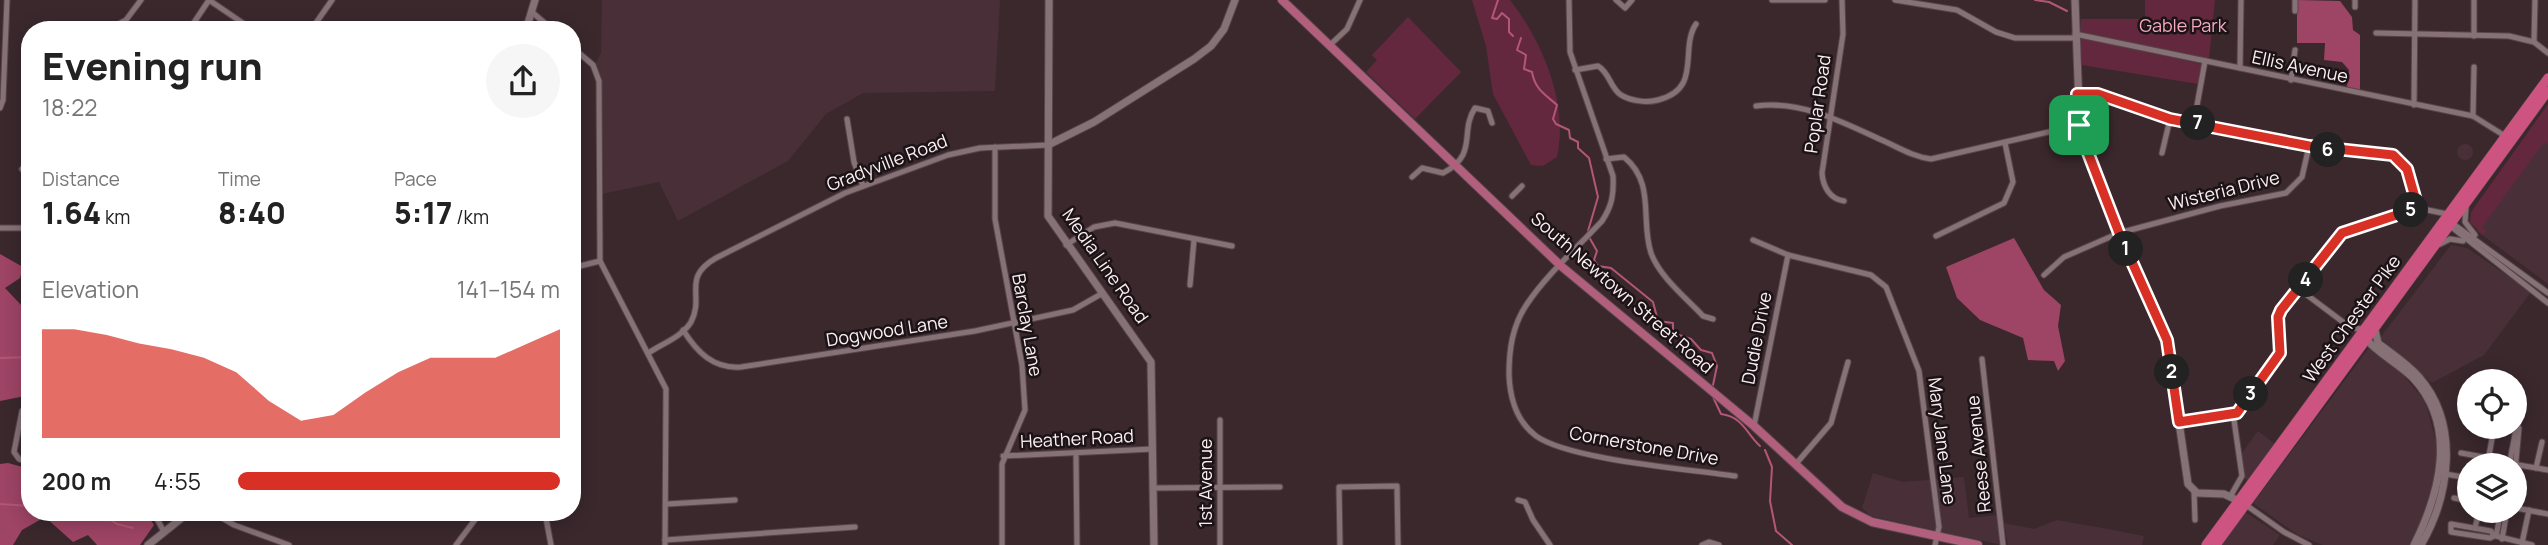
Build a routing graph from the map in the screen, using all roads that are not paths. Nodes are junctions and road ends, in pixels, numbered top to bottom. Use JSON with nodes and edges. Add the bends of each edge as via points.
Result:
{"nodes":[{"id":1,"x":7,"y":0,"type":"edge"},
{"id":2,"x":141,"y":0,"type":"edge"},
{"id":3,"x":209,"y":0,"type":"edge"},
{"id":4,"x":332,"y":0,"type":"edge"},
{"id":5,"x":536,"y":0,"type":"edge"},
{"id":6,"x":1049,"y":0,"type":"edge"},
{"id":7,"x":1235,"y":0,"type":"edge"},
{"id":8,"x":1282,"y":0,"type":"edge"},
{"id":9,"x":1360,"y":0,"type":"edge"},
{"id":10,"x":1569,"y":0,"type":"edge"},
{"id":11,"x":1616,"y":0,"type":"edge"},
{"id":12,"x":1632,"y":0,"type":"edge"},
{"id":13,"x":1772,"y":0,"type":"edge"},
{"id":14,"x":1825,"y":0,"type":"edge"},
{"id":15,"x":1842,"y":0,"type":"edge"},
{"id":16,"x":1895,"y":0,"type":"edge"},
{"id":17,"x":2075,"y":0,"type":"edge"},
{"id":18,"x":2241,"y":0,"type":"edge"},
{"id":19,"x":2295,"y":0,"type":"edge"},
{"id":20,"x":2415,"y":0,"type":"edge"},
{"id":21,"x":2474,"y":0,"type":"edge"},
{"id":22,"x":2535,"y":0,"type":"edge"},
{"id":23,"x":2295,"y":10,"type":"dead end"},
{"id":24,"x":533,"y":13,"type":"junction"},
{"id":25,"x":124,"y":21,"type":"edge"},
{"id":26,"x":195,"y":21,"type":"edge"},
{"id":27,"x":240,"y":21,"type":"edge"},
{"id":28,"x":317,"y":21,"type":"edge"},
{"id":29,"x":530,"y":21,"type":"edge"},
{"id":30,"x":542,"y":21,"type":"edge"},
{"id":31,"x":1696,"y":24,"type":"dead end"},
{"id":32,"x":2376,"y":33,"type":"dead end"},
{"id":33,"x":2415,"y":35,"type":"junction"},
{"id":34,"x":2075,"y":36,"type":"junction"},
{"id":35,"x":2474,"y":36,"type":"junction"},
{"id":36,"x":2534,"y":42,"type":"junction"},
{"id":37,"x":1330,"y":46,"type":"junction"},
{"id":38,"x":2295,"y":50,"type":"dead end"},
{"id":39,"x":2548,"y":53,"type":"edge"},
{"id":40,"x":581,"y":55,"type":"edge"},
{"id":41,"x":2205,"y":61,"type":"junction"},
{"id":42,"x":2474,"y":67,"type":"dead end"},
{"id":43,"x":2240,"y":68,"type":"junction"},
{"id":44,"x":1575,"y":69,"type":"junction"},
{"id":45,"x":2548,"y":78,"type":"edge"},
{"id":46,"x":2291,"y":80,"type":"junction"},
{"id":47,"x":2548,"y":92,"type":"edge"},
{"id":48,"x":2077,"y":94,"type":"junction"},
{"id":49,"x":2414,"y":105,"type":"junction"},
{"id":50,"x":1756,"y":106,"type":"dead end"},
{"id":51,"x":0,"y":108,"type":"edge"},
{"id":52,"x":1830,"y":116,"type":"junction"},
{"id":53,"x":2473,"y":116,"type":"junction"},
{"id":54,"x":847,"y":119,"type":"dead end"},
{"id":55,"x":2170,"y":119,"type":"junction"},
{"id":56,"x":2194,"y":122,"type":"junction"},
{"id":57,"x":1492,"y":123,"type":"dead end"},
{"id":58,"x":2079,"y":125,"type":"junction"},
{"id":59,"x":2509,"y":139,"type":"junction"},
{"id":60,"x":2005,"y":143,"type":"junction"},
{"id":61,"x":1048,"y":145,"type":"junction"},
{"id":62,"x":2309,"y":146,"type":"junction"},
{"id":63,"x":995,"y":147,"type":"junction"},
{"id":64,"x":2162,"y":153,"type":"dead end"},
{"id":65,"x":1606,"y":159,"type":"junction"},
{"id":66,"x":1456,"y":164,"type":"junction"},
{"id":67,"x":1412,"y":177,"type":"dead end"},
{"id":68,"x":863,"y":186,"type":"junction"},
{"id":69,"x":1522,"y":186,"type":"dead end"},
{"id":70,"x":1512,"y":196,"type":"dead end"},
{"id":71,"x":1844,"y":201,"type":"dead end"},
{"id":72,"x":2467,"y":205,"type":"junction"},
{"id":73,"x":2418,"y":208,"type":"junction"},
{"id":74,"x":2450,"y":212,"type":"junction"},
{"id":75,"x":2434,"y":213,"type":"junction"},
{"id":76,"x":2447,"y":224,"type":"junction"},
{"id":77,"x":21,"y":227,"type":"edge"},
{"id":78,"x":0,"y":228,"type":"edge"},
{"id":79,"x":2119,"y":233,"type":"junction"},
{"id":80,"x":1936,"y":236,"type":"dead end"},
{"id":81,"x":1194,"y":240,"type":"junction"},
{"id":82,"x":1753,"y":240,"type":"dead end"},
{"id":83,"x":2469,"y":243,"type":"junction"},
{"id":84,"x":1066,"y":245,"type":"junction"},
{"id":85,"x":1232,"y":246,"type":"dead end"},
{"id":86,"x":2490,"y":249,"type":"junction"},
{"id":87,"x":2435,"y":250,"type":"junction"},
{"id":88,"x":1788,"y":255,"type":"junction"},
{"id":89,"x":600,"y":261,"type":"junction"},
{"id":90,"x":581,"y":266,"type":"edge"},
{"id":91,"x":1561,"y":266,"type":"junction"},
{"id":92,"x":2044,"y":275,"type":"dead end"},
{"id":93,"x":1190,"y":285,"type":"dead end"},
{"id":94,"x":2299,"y":289,"type":"junction"},
{"id":95,"x":1103,"y":292,"type":"junction"},
{"id":96,"x":2548,"y":293,"type":"edge"},
{"id":97,"x":2548,"y":303,"type":"edge"},
{"id":98,"x":1713,"y":319,"type":"dead end"},
{"id":99,"x":1014,"y":323,"type":"junction"},
{"id":100,"x":2351,"y":328,"type":"junction"},
{"id":101,"x":683,"y":330,"type":"junction"},
{"id":102,"x":2365,"y":335,"type":"junction"},
{"id":103,"x":649,"y":352,"type":"junction"},
{"id":104,"x":1982,"y":359,"type":"dead end"},
{"id":105,"x":1847,"y":362,"type":"dead end"},
{"id":106,"x":2237,"y":413,"type":"junction"},
{"id":107,"x":21,"y":416,"type":"edge"},
{"id":108,"x":1220,"y":420,"type":"dead end"},
{"id":109,"x":2179,"y":422,"type":"junction"},
{"id":110,"x":1754,"y":426,"type":"junction"},
{"id":111,"x":2492,"y":439,"type":"dead end"},
{"id":112,"x":2542,"y":442,"type":"dead end"},
{"id":113,"x":1153,"y":449,"type":"junction"},
{"id":114,"x":1076,"y":453,"type":"junction"},
{"id":115,"x":2490,"y":453,"type":"edge"},
{"id":116,"x":1003,"y":456,"type":"junction"},
{"id":117,"x":21,"y":460,"type":"edge"},
{"id":118,"x":1795,"y":465,"type":"junction"},
{"id":119,"x":2527,"y":467,"type":"edge"},
{"id":120,"x":2536,"y":468,"type":"junction"},
{"id":121,"x":2548,"y":470,"type":"edge"},
{"id":122,"x":2445,"y":474,"type":"junction"},
{"id":123,"x":1735,"y":476,"type":"dead end"},
{"id":124,"x":2457,"y":476,"type":"edge"},
{"id":125,"x":1220,"y":486,"type":"junction"},
{"id":126,"x":1280,"y":487,"type":"dead end"},
{"id":127,"x":1154,"y":488,"type":"junction"},
{"id":128,"x":2193,"y":491,"type":"junction"},
{"id":129,"x":2454,"y":498,"type":"dead end"},
{"id":130,"x":736,"y":499,"type":"dead end"},
{"id":131,"x":2457,"y":499,"type":"edge"},
{"id":132,"x":1518,"y":500,"type":"dead end"},
{"id":133,"x":2238,"y":501,"type":"junction"},
{"id":134,"x":667,"y":504,"type":"junction"},
{"id":135,"x":2529,"y":510,"type":"joint"},
{"id":136,"x":2548,"y":514,"type":"edge"},
{"id":137,"x":2195,"y":520,"type":"dead end"},
{"id":138,"x":158,"y":521,"type":"edge"},
{"id":139,"x":178,"y":521,"type":"edge"},
{"id":140,"x":227,"y":521,"type":"edge"},
{"id":141,"x":474,"y":521,"type":"edge"},
{"id":142,"x":546,"y":521,"type":"edge"},
{"id":143,"x":2476,"y":523,"type":"edge"},
{"id":144,"x":2500,"y":523,"type":"edge"},
{"id":145,"x":2503,"y":523,"type":"edge"},
{"id":146,"x":855,"y":527,"type":"dead end"},
{"id":147,"x":2475,"y":528,"type":"junction"},
{"id":148,"x":164,"y":532,"type":"junction"},
{"id":149,"x":2499,"y":537,"type":"junction"},
{"id":150,"x":1936,"y":540,"type":"edge"},
{"id":151,"x":1548,"y":542,"type":"edge"},
{"id":152,"x":665,"y":543,"type":"edge"},
{"id":153,"x":2522,"y":543,"type":"junction"},
{"id":154,"x":148,"y":545,"type":"edge"},
{"id":155,"x":289,"y":545,"type":"edge"},
{"id":156,"x":456,"y":545,"type":"edge"},
{"id":157,"x":551,"y":545,"type":"edge"},
{"id":158,"x":1002,"y":545,"type":"edge"},
{"id":159,"x":1077,"y":545,"type":"edge"},
{"id":160,"x":1154,"y":545,"type":"edge"},
{"id":161,"x":1220,"y":545,"type":"edge"},
{"id":162,"x":1340,"y":545,"type":"edge"},
{"id":163,"x":1398,"y":545,"type":"edge"},
{"id":164,"x":1540,"y":545,"type":"edge"},
{"id":165,"x":1702,"y":545,"type":"edge"},
{"id":166,"x":1719,"y":545,"type":"edge"},
{"id":167,"x":1978,"y":545,"type":"edge"},
{"id":168,"x":2003,"y":545,"type":"edge"},
{"id":169,"x":2206,"y":545,"type":"edge"},
{"id":170,"x":2216,"y":545,"type":"edge"},
{"id":171,"x":2308,"y":545,"type":"edge"},
{"id":172,"x":2414,"y":545,"type":"edge"},
{"id":173,"x":2421,"y":545,"type":"edge"},
{"id":174,"x":2532,"y":545,"type":"edge"}],
"edges":[{"from":1,"to":51,"type":"street"},
{"from":2,"to":25,"type":"street"},
{"from":3,"to":26,"type":"street"},
{"from":3,"to":27,"type":"street"},
{"from":4,"to":28,"type":"street"},
{"from":5,"to":24,"type":"main road"},
{"from":6,"to":61,"type":"main road","name":"Media Line Road"},
{"from":7,"to":61,"type":"main road","name":"Gradyville Road","via":[[1224,29],[1211,46],[1094,122]]},
{"from":8,"to":37,"type":"main road","name":"South Newtown Street Road"},
{"from":9,"to":37,"type":"street","via":[[1347,29]]},
{"from":10,"to":44,"type":"street","name":"Cornerstone Drive","via":[[1569,41]]},
{"from":11,"to":12,"type":"street","via":[[1625,8]]},
{"from":13,"to":14,"type":"street"},
{"from":15,"to":52,"type":"street","name":"Poplar Road","via":[[1843,34]]},
{"from":16,"to":34,"type":"street","name":"Ellis Avenue","via":[[1957,10],[2015,38]]},
{"from":17,"to":34,"type":"main road"},
{"from":18,"to":43,"type":"street"},
{"from":19,"to":23,"type":"street"},
{"from":20,"to":33,"type":"street"},
{"from":21,"to":35,"type":"street"},
{"from":22,"to":36,"type":"street"},
{"from":24,"to":29,"type":"main road"},
{"from":24,"to":30,"type":"street"},
{"from":31,"to":44,"type":"street","via":[[1683,84],[1665,98],[1628,98],[1598,66]]},
{"from":32,"to":33,"type":"street"},
{"from":33,"to":35,"type":"street"},
{"from":33,"to":49,"type":"street"},
{"from":34,"to":41,"type":"street","name":"Ellis Avenue"},
{"from":34,"to":48,"type":"main road"},
{"from":35,"to":36,"type":"street"},
{"from":36,"to":39,"type":"street"},
{"from":37,"to":66,"type":"main road","name":"South Newtown Street Road"},
{"from":38,"to":46,"type":"street"},
{"from":40,"to":89,"type":"street","via":[[593,65],[599,81]]},
{"from":41,"to":43,"type":"street","name":"Ellis Avenue"},
{"from":41,"to":56,"type":"street"},
{"from":42,"to":53,"type":"street"},
{"from":43,"to":46,"type":"street","name":"Ellis Avenue"},
{"from":44,"to":65,"type":"street","name":"Cornerstone Drive"},
{"from":45,"to":59,"type":"highway","name":"West Chester Pike"},
{"from":46,"to":49,"type":"street","name":"Ellis Avenue"},
{"from":47,"to":59,"type":"highway","name":"West Chester Pike"},
{"from":48,"to":55,"type":"street","via":[[2098,94]]},
{"from":48,"to":58,"type":"main road"},
{"from":49,"to":53,"type":"street","name":"Ellis Avenue"},
{"from":50,"to":52,"type":"street","via":[[1781,104]]},
{"from":52,"to":60,"type":"street","via":[[1923,158]]},
{"from":52,"to":71,"type":"street","name":"Poplar Road","via":[[1823,183]]},
{"from":53,"to":59,"type":"street","name":"Ellis Avenue"},
{"from":54,"to":68,"type":"street"},
{"from":55,"to":56,"type":"street"},
{"from":55,"to":64,"type":"street"},
{"from":56,"to":62,"type":"street"},
{"from":57,"to":66,"type":"street","via":[[1488,111],[1475,108],[1467,148]]},
{"from":58,"to":60,"type":"street"},
{"from":58,"to":79,"type":"main road"},
{"from":59,"to":72,"type":"highway","name":"West Chester Pike"},
{"from":59,"to":74,"type":"highway","name":"West Chester Pike"},
{"from":60,"to":80,"type":"street","via":[[2013,182],[2004,203]]},
{"from":61,"to":63,"type":"street","name":"Gradyville Road"},
{"from":61,"to":84,"type":"main road","name":"Media Line Road","via":[[1048,216]]},
{"from":62,"to":73,"type":"street","via":[[2393,155],[2407,169]]},
{"from":62,"to":79,"type":"street","name":"Wisteria Drive","via":[[2302,177],[2286,192]]},
{"from":63,"to":68,"type":"street","name":"Gradyville Road","via":[[948,155]]},
{"from":63,"to":99,"type":"street","name":"Barclay Lane","via":[[995,219]]},
{"from":65,"to":91,"type":"street","name":"Cornerstone Drive","via":[[1614,191],[1611,208]]},
{"from":65,"to":98,"type":"street","via":[[1624,157],[1633,166],[1646,194],[1652,256],[1703,316]]},
{"from":66,"to":67,"type":"street","via":[[1443,173],[1422,169]]},
{"from":66,"to":91,"type":"main road","name":"South Newtown Street Road"},
{"from":68,"to":101,"type":"street","name":"Gradyville Road","via":[[709,262],[694,285],[694,314]]},
{"from":69,"to":70,"type":"street"},
{"from":72,"to":76,"type":"highway","name":"West Chester Pike"},
{"from":72,"to":86,"type":"street","via":[[2466,225]]},
{"from":73,"to":75,"type":"street"},
{"from":73,"to":94,"type":"street","via":[[2346,230]]},
{"from":74,"to":75,"type":"street"},
{"from":74,"to":76,"type":"highway","name":"West Chester Pike"},
{"from":75,"to":76,"type":"street"},
{"from":76,"to":83,"type":"street"},
{"from":76,"to":86,"type":"street"},
{"from":76,"to":87,"type":"highway","name":"West Chester Pike"},
{"from":76,"to":102,"type":"highway","name":"West Chester Pike"},
{"from":77,"to":78,"type":"street"},
{"from":79,"to":92,"type":"street","name":"Wisteria Drive","via":[[2064,257]]},
{"from":79,"to":109,"type":"main road","via":[[2167,340]]},
{"from":81,"to":84,"type":"street","via":[[1115,223],[1094,227]]},
{"from":81,"to":85,"type":"street"},
{"from":81,"to":93,"type":"street"},
{"from":82,"to":88,"type":"street","name":"Mary Jane Lane"},
{"from":83,"to":87,"type":"street","via":[[2450,239]]},
{"from":83,"to":97,"type":"street"},
{"from":84,"to":95,"type":"main road","name":"Media Line Road"},
{"from":86,"to":96,"type":"street"},
{"from":87,"to":102,"type":"highway","name":"West Chester Pike"},
{"from":88,"to":110,"type":"street","name":"Dudie Drive"},
{"from":88,"to":150,"type":"street","name":"Mary Jane Lane","via":[[1871,275],[1885,287],[1919,371],[1939,527]]},
{"from":89,"to":90,"type":"street"},
{"from":89,"to":103,"type":"street"},
{"from":91,"to":110,"type":"main road","name":"South Newtown Street Road"},
{"from":91,"to":123,"type":"street","name":"Cornerstone Drive","via":[[1526,304],[1508,344],[1510,397],[1523,424],[1537,437],[1585,454]]},
{"from":94,"to":100,"type":"street"},
{"from":94,"to":106,"type":"street","via":[[2278,317],[2280,353]]},
{"from":95,"to":99,"type":"street","name":"Dogwood Lane","via":[[1073,310]]},
{"from":95,"to":113,"type":"main road","name":"Media Line Road","via":[[1151,362]]},
{"from":99,"to":101,"type":"street","name":"Dogwood Lane","via":[[734,368],[701,355]]},
{"from":99,"to":116,"type":"street","name":"Barclay Lane","via":[[1023,365],[1024,416]]},
{"from":100,"to":102,"type":"street"},
{"from":100,"to":102,"type":"street"},
{"from":101,"to":103,"type":"street"},
{"from":102,"to":122,"type":"main road","via":[[2415,373],[2435,400],[2444,424]]},
{"from":102,"to":133,"type":"highway","name":"West Chester Pike"},
{"from":102,"to":172,"type":"main road","via":[[2417,382],[2436,417],[2441,451],[2438,481]]},
{"from":103,"to":134,"type":"street","via":[[667,395]]},
{"from":104,"to":168,"type":"street","name":"Reese Avenue"},
{"from":105,"to":118,"type":"street","via":[[1831,423]]},
{"from":106,"to":109,"type":"street"},
{"from":106,"to":133,"type":"street","via":[[2234,420],[2242,476]]},
{"from":107,"to":117,"type":"street","via":[[14,452]]},
{"from":108,"to":125,"type":"street","name":"1st Avenue"},
{"from":109,"to":128,"type":"main road","via":[[2186,475]]},
{"from":110,"to":118,"type":"main road","name":"South Newtown Street Road"},
{"from":111,"to":115,"type":"street"},
{"from":112,"to":120,"type":"street"},
{"from":113,"to":114,"type":"street","name":"Heather Road"},
{"from":113,"to":127,"type":"main road","name":"Media Line Road"},
{"from":114,"to":116,"type":"street","name":"Heather Road"},
{"from":114,"to":159,"type":"street"},
{"from":116,"to":158,"type":"street","name":"Barclay Lane"},
{"from":118,"to":150,"type":"main road","name":"South Newtown Street Road","via":[[1858,517]]},
{"from":119,"to":120,"type":"street"},
{"from":120,"to":121,"type":"street"},
{"from":122,"to":124,"type":"street"},
{"from":122,"to":173,"type":"main road","via":[[2439,506]]},
{"from":125,"to":126,"type":"street"},
{"from":125,"to":127,"type":"street"},
{"from":125,"to":161,"type":"street","name":"1st Avenue"},
{"from":127,"to":160,"type":"main road","name":"Media Line Road"},
{"from":128,"to":133,"type":"main road"},
{"from":128,"to":137,"type":"street"},
{"from":129,"to":131,"type":"street"},
{"from":130,"to":134,"type":"street"},
{"from":132,"to":151,"type":"street","via":[[1525,502]]},
{"from":133,"to":169,"type":"highway","name":"West Chester Pike"},
{"from":133,"to":170,"type":"highway","name":"West Chester Pike"},
{"from":133,"to":171,"type":"street"},
{"from":134,"to":152,"type":"street"},
{"from":135,"to":136,"type":"street"},
{"from":135,"to":153,"type":"street"},
{"from":138,"to":148,"type":"street"},
{"from":139,"to":148,"type":"main road"},
{"from":140,"to":155,"type":"street"},
{"from":141,"to":156,"type":"street"},
{"from":142,"to":157,"type":"street"},
{"from":143,"to":147,"type":"street"},
{"from":144,"to":149,"type":"street"},
{"from":145,"to":149,"type":"street"},
{"from":146,"to":152,"type":"street"},
{"from":147,"to":147,"type":"street","via":[[2457,524],[2449,526],[2451,532],[2494,536]]},
{"from":148,"to":154,"type":"main road"},
{"from":149,"to":153,"type":"street"},
{"from":150,"to":167,"type":"main road","name":"South Newtown Street Road"},
{"from":151,"to":164,"type":"street"},
{"from":153,"to":174,"type":"street"},
{"from":162,"to":163,"type":"street","via":[[1339,487],[1397,486]]},
{"from":165,"to":166,"type":"street"}]}
